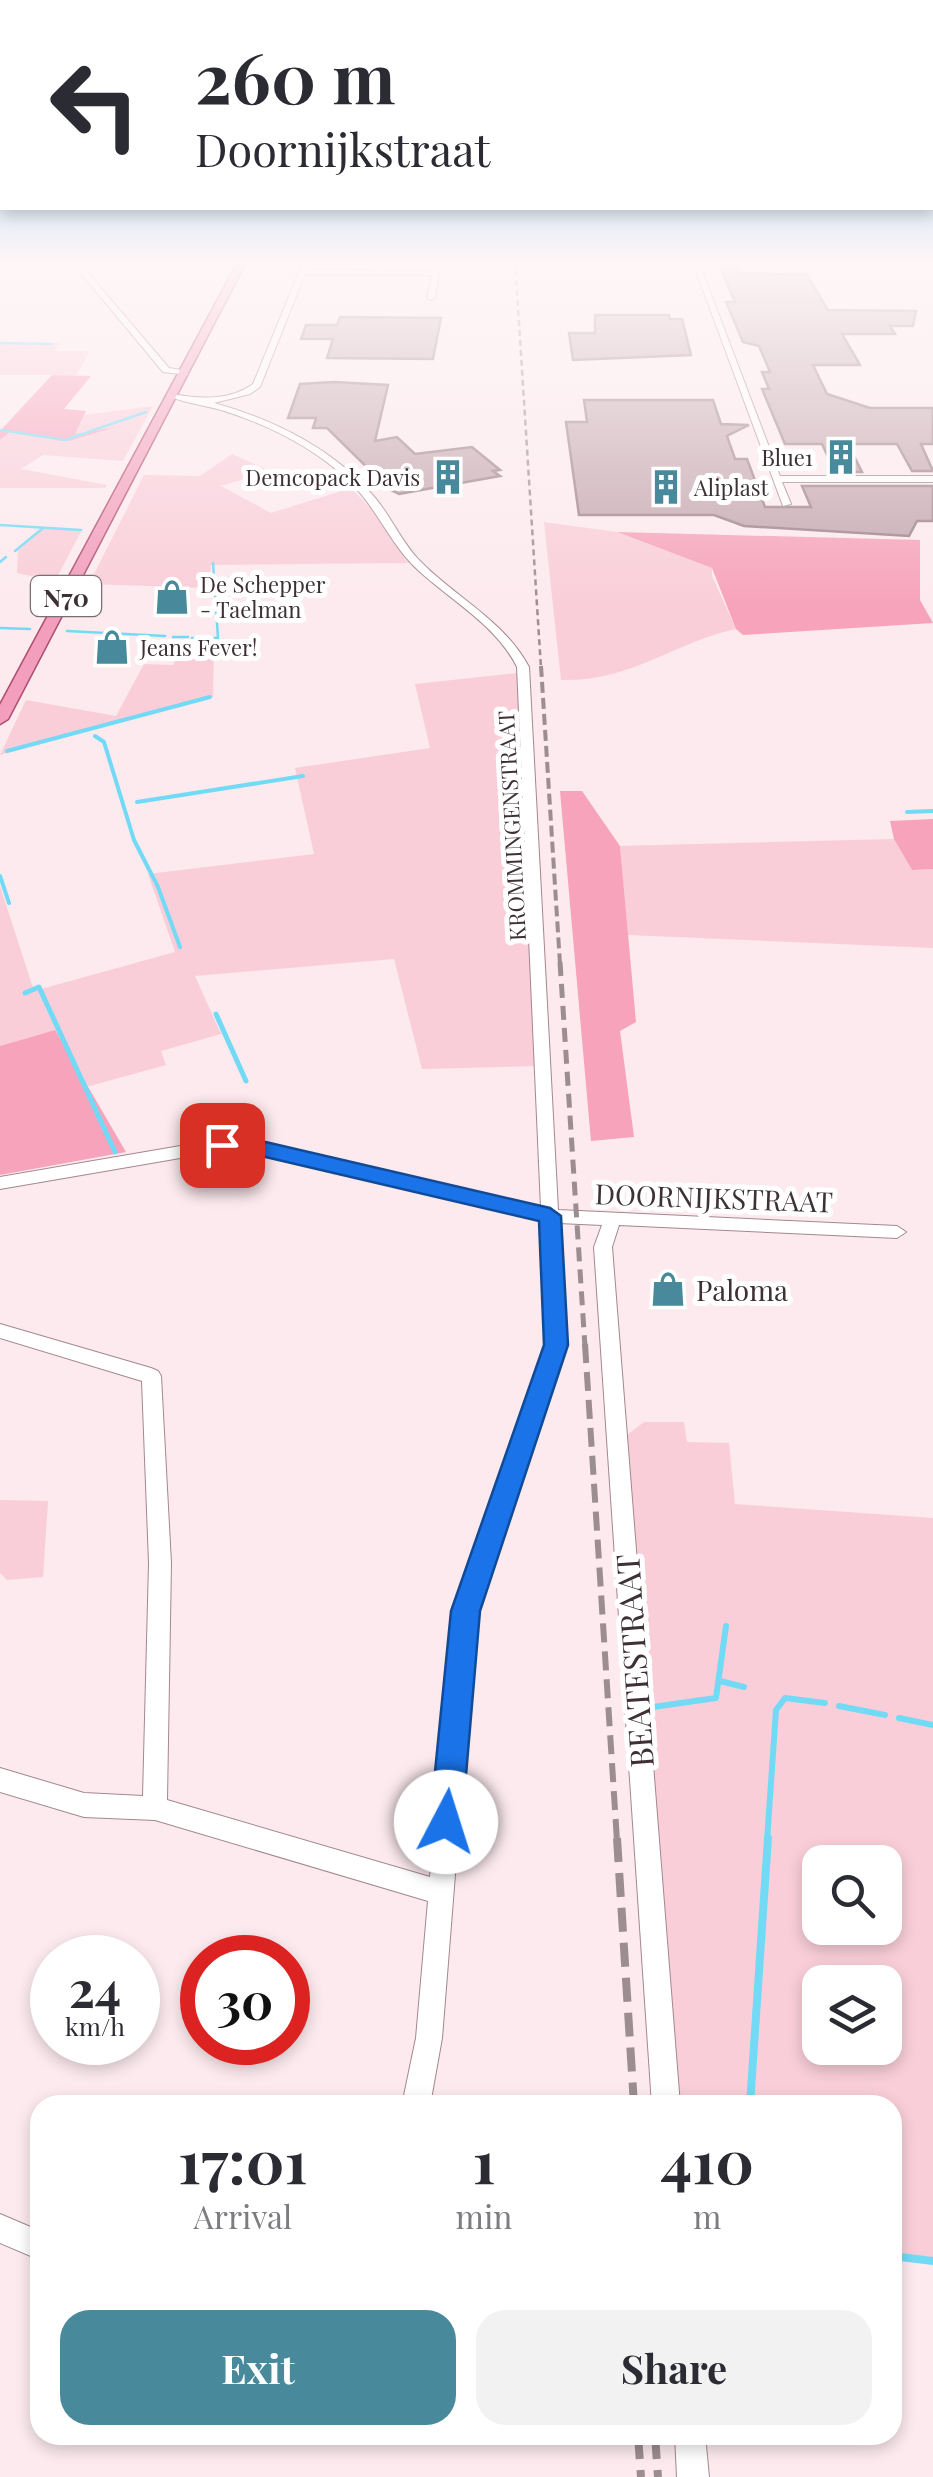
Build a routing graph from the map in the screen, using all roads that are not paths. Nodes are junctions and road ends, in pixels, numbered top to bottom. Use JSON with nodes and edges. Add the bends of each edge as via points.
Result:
{"nodes":[{"id":1,"x":184,"y":376,"type":"edge"},
{"id":2,"x":261,"y":376,"type":"edge"},
{"id":3,"x":738,"y":376,"type":"edge"},
{"id":4,"x":171,"y":400,"type":"junction"},
{"id":5,"x":209,"y":402,"type":"junction"},
{"id":6,"x":777,"y":479,"type":"junction"},
{"id":7,"x":933,"y":479,"type":"edge"},
{"id":8,"x":786,"y":504,"type":"dead end"},
{"id":9,"x":0,"y":719,"type":"edge"},
{"id":10,"x":0,"y":1183,"type":"edge"},
{"id":11,"x":550,"y":1216,"type":"junction"},
{"id":12,"x":612,"y":1220,"type":"junction"},
{"id":13,"x":896,"y":1232,"type":"dead end"},
{"id":14,"x":0,"y":1330,"type":"edge"},
{"id":15,"x":0,"y":1780,"type":"edge"},
{"id":16,"x":154,"y":1808,"type":"junction"},
{"id":17,"x":440,"y":1892,"type":"junction"},
{"id":18,"x":418,"y":2095,"type":"edge"},
{"id":19,"x":665,"y":2095,"type":"edge"},
{"id":20,"x":0,"y":2228,"type":"edge"},
{"id":21,"x":30,"y":2242,"type":"edge"},
{"id":22,"x":691,"y":2445,"type":"edge"},
{"id":23,"x":693,"y":2477,"type":"edge"}],
"edges":[{"from":1,"to":4,"type":"main road","number":"N70"},
{"from":2,"to":5,"type":"street","via":[[247,392]]},
{"from":3,"to":6,"type":"street"},
{"from":4,"to":5,"type":"street"},
{"from":4,"to":9,"type":"main road","number":"N70"},
{"from":5,"to":11,"type":"street","name":"KROMMINGENSTRAAT","via":[[310,450],[369,496],[408,554],[511,646],[523,667]]},
{"from":6,"to":7,"type":"street"},
{"from":6,"to":8,"type":"street"},
{"from":10,"to":11,"type":"street","name":"DOORNIJKSTRAAT","via":[[222,1145],[257,1147]]},
{"from":11,"to":12,"type":"street","name":"DOORNIJKSTRAAT"},
{"from":11,"to":17,"type":"street","name":"KROMMINGENSTRAAT","via":[[556,1345],[466,1611]]},
{"from":12,"to":13,"type":"street","name":"DOORNIJKSTRAAT"},
{"from":12,"to":19,"type":"street","name":"BEATESTRAAT","via":[[602,1246]]},
{"from":14,"to":16,"type":"street","via":[[151,1376],[160,1563]]},
{"from":15,"to":16,"type":"street","via":[[84,1804]]},
{"from":16,"to":17,"type":"street"},
{"from":17,"to":18,"type":"street","name":"KROMMINGENSTRAAT"},
{"from":20,"to":21,"type":"street"},
{"from":22,"to":23,"type":"street"}]}
